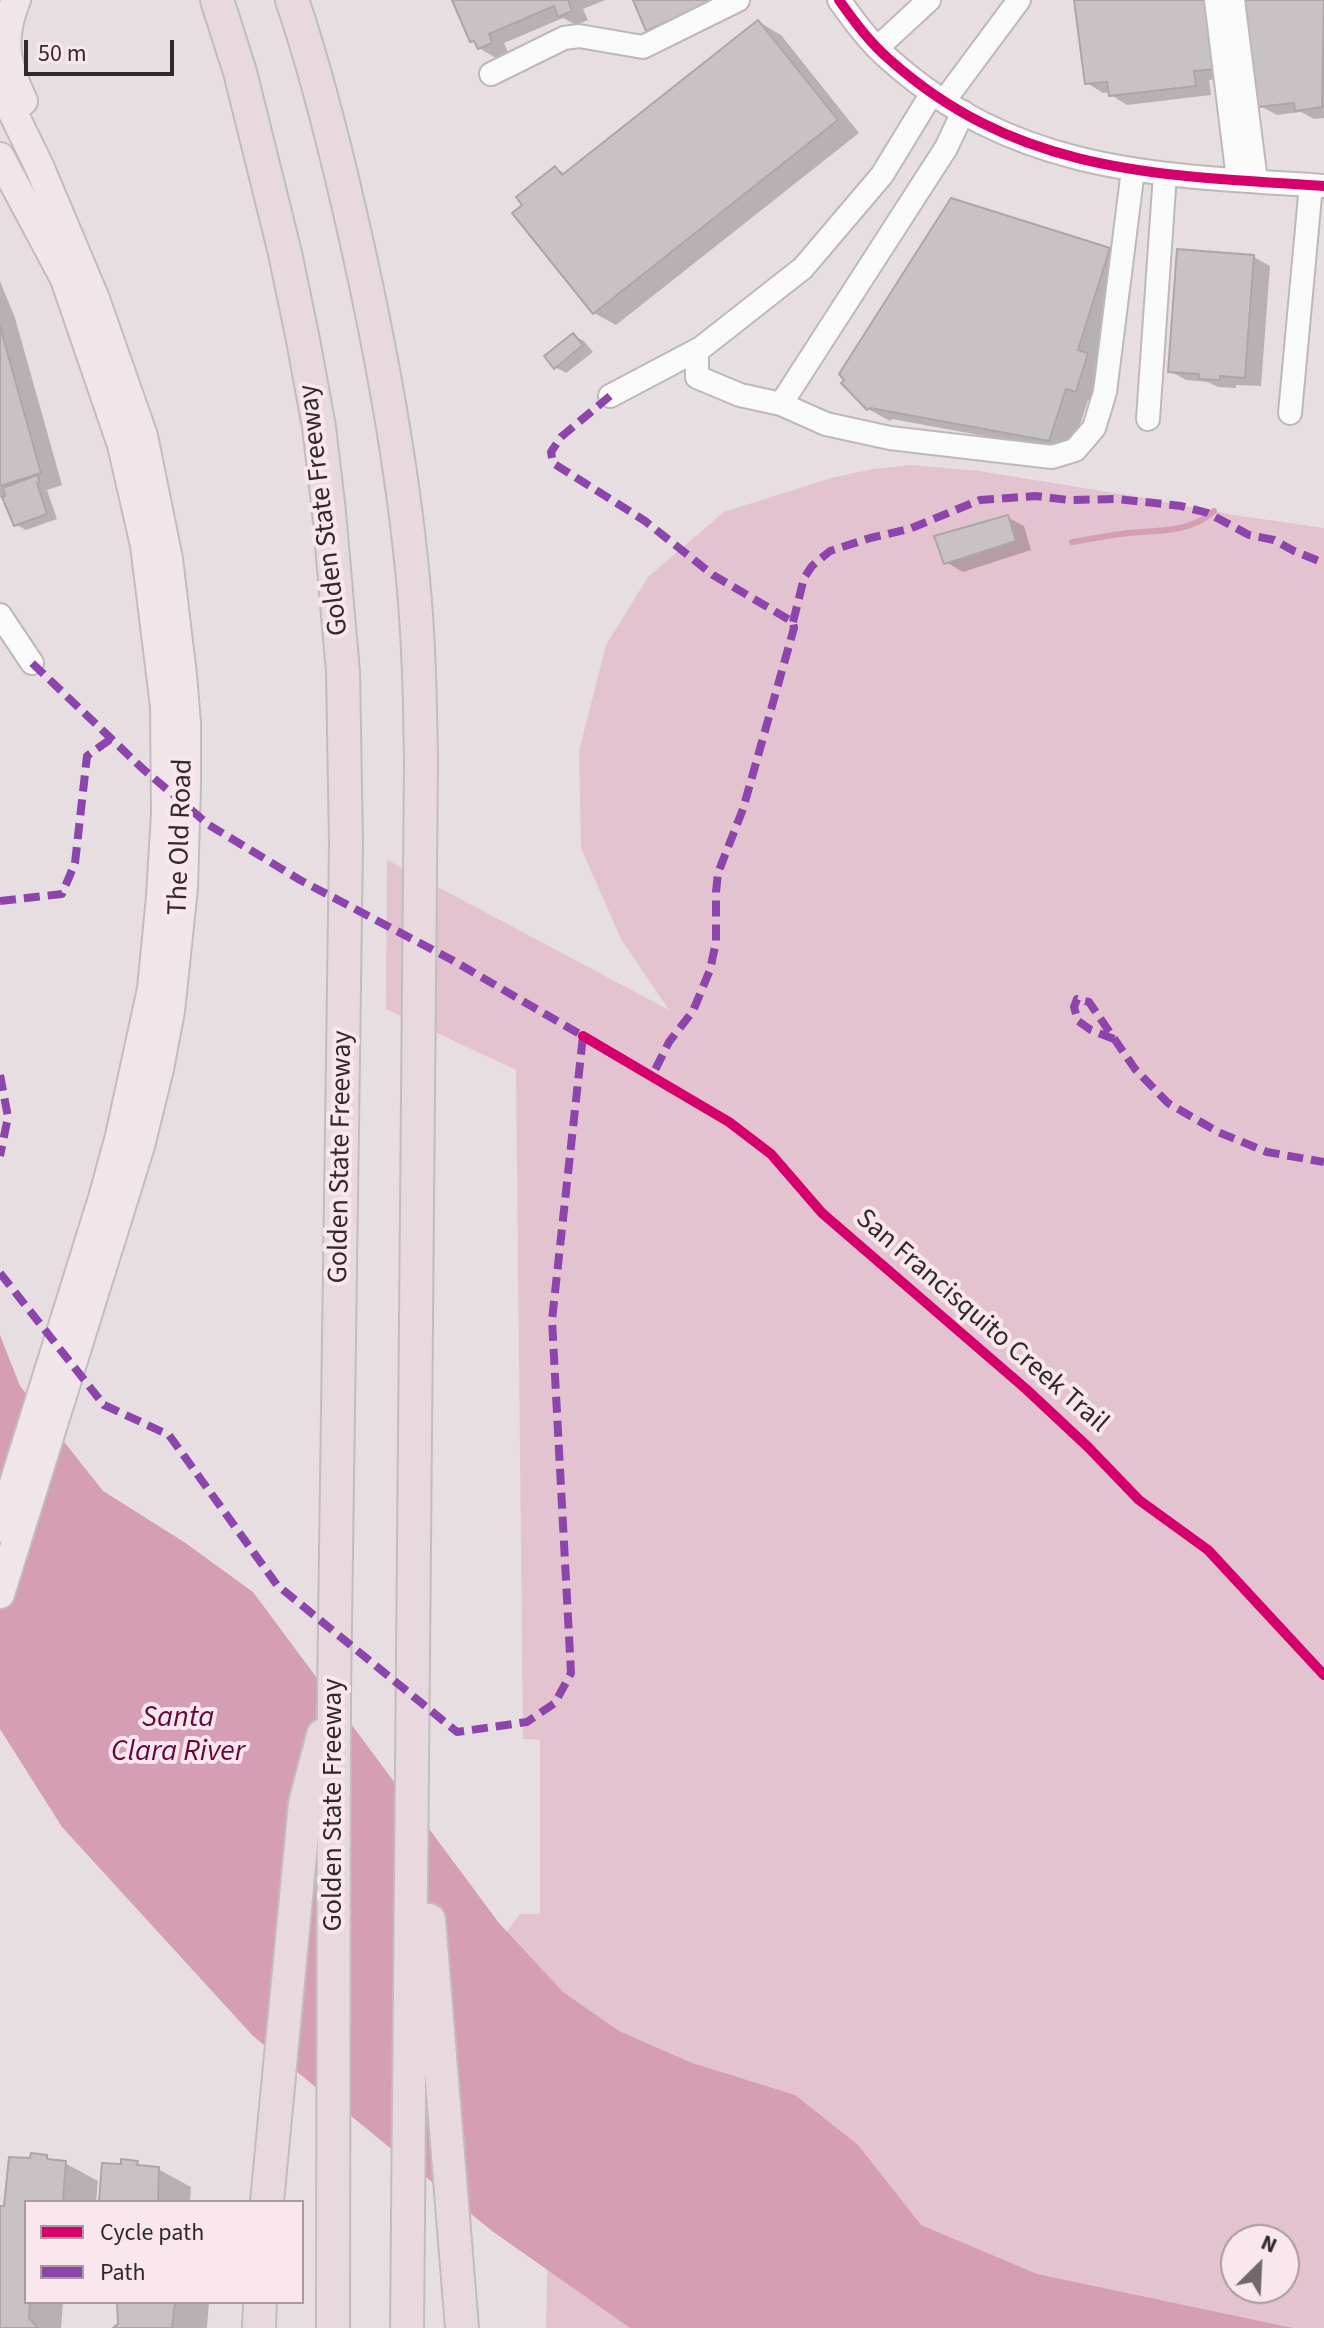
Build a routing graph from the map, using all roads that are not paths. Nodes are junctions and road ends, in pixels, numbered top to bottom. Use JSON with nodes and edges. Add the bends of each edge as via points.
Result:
{"nodes":[{"id":1,"x":16,"y":0,"type":"edge"},
{"id":2,"x":292,"y":0,"type":"edge"},
{"id":3,"x":738,"y":0,"type":"edge"},
{"id":4,"x":839,"y":0,"type":"edge"},
{"id":5,"x":1019,"y":0,"type":"edge"},
{"id":6,"x":1216,"y":0,"type":"edge"},
{"id":7,"x":1233,"y":0,"type":"edge"},
{"id":8,"x":218,"y":3,"type":"edge"},
{"id":9,"x":918,"y":4,"type":"edge"},
{"id":10,"x":877,"y":48,"type":"junction"},
{"id":11,"x":491,"y":74,"type":"dead end"},
{"id":12,"x":0,"y":86,"type":"edge"},
{"id":13,"x":946,"y":102,"type":"junction"},
{"id":14,"x":0,"y":157,"type":"edge"},
{"id":15,"x":1133,"y":170,"type":"junction"},
{"id":16,"x":1165,"y":174,"type":"junction"},
{"id":17,"x":1247,"y":180,"type":"junction"},
{"id":18,"x":1318,"y":186,"type":"edge"},
{"id":19,"x":701,"y":348,"type":"junction"},
{"id":20,"x":610,"y":396,"type":"dead end"},
{"id":21,"x":781,"y":404,"type":"junction"},
{"id":22,"x":135,"y":409,"type":"junction"},
{"id":23,"x":1290,"y":413,"type":"dead end"},
{"id":24,"x":1148,"y":419,"type":"dead end"},
{"id":25,"x":0,"y":615,"type":"edge"},
{"id":26,"x":32,"y":663,"type":"dead end"},
{"id":27,"x":176,"y":777,"type":"junction"},
{"id":28,"x":76,"y":1316,"type":"junction"},
{"id":29,"x":0,"y":1528,"type":"edge"},
{"id":30,"x":0,"y":1594,"type":"edge"},
{"id":31,"x":334,"y":1694,"type":"junction"},
{"id":32,"x":413,"y":1702,"type":"junction"},
{"id":33,"x":267,"y":2200,"type":"edge"},
{"id":34,"x":260,"y":2304,"type":"edge"},
{"id":35,"x":259,"y":2328,"type":"edge"},
{"id":36,"x":333,"y":2328,"type":"edge"},
{"id":37,"x":407,"y":2328,"type":"edge"},
{"id":38,"x":462,"y":2328,"type":"edge"}],
"edges":[{"from":1,"to":22,"type":"main road","via":[[1,29],[1,44],[76,220],[128,365]]},
{"from":2,"to":32,"type":"highway","via":[[361,261],[383,370],[413,580],[421,761]]},
{"from":3,"to":11,"type":"street","via":[[643,47],[564,38]]},
{"from":4,"to":10,"type":"street"},
{"from":5,"to":13,"type":"street"},
{"from":6,"to":17,"type":"street"},
{"from":7,"to":17,"type":"street"},
{"from":8,"to":31,"type":"highway","name":"Golden State Freeway","via":[[285,253],[319,427],[343,672],[345,989]]},
{"from":9,"to":10,"type":"street"},
{"from":10,"to":13,"type":"street"},
{"from":12,"to":22,"type":"main road","name":"The Old Road","via":[[95,299]]},
{"from":13,"to":15,"type":"street","via":[[1033,146]]},
{"from":13,"to":19,"type":"street","via":[[803,268]]},
{"from":13,"to":21,"type":"street","via":[[946,148]]},
{"from":14,"to":27,"type":"main road","name":"The Old Road","via":[[65,279],[122,445],[145,545]]},
{"from":15,"to":16,"type":"street"},
{"from":15,"to":21,"type":"street","via":[[1105,392],[1094,428],[1075,450],[1052,457],[890,438],[826,424]]},
{"from":16,"to":17,"type":"street"},
{"from":16,"to":24,"type":"street"},
{"from":17,"to":18,"type":"street"},
{"from":18,"to":23,"type":"street"},
{"from":19,"to":20,"type":"street"},
{"from":19,"to":21,"type":"street","via":[[697,377]]},
{"from":22,"to":27,"type":"main road","name":"The Old Road","via":[[168,559],[182,675],[186,723]]},
{"from":25,"to":26,"type":"street"},
{"from":27,"to":28,"type":"main road","name":"The Old Road","via":[[183,888],[170,1011],[140,1146]]},
{"from":28,"to":29,"type":"main road","name":"The Old Road"},
{"from":28,"to":30,"type":"main road","name":"The Old Road"},
{"from":31,"to":33,"type":"highway","via":[[305,1803]]},
{"from":31,"to":36,"type":"highway","name":"Golden State Freeway"},
{"from":32,"to":37,"type":"highway"},
{"from":32,"to":38,"type":"highway"},
{"from":34,"to":35,"type":"highway"}]}
